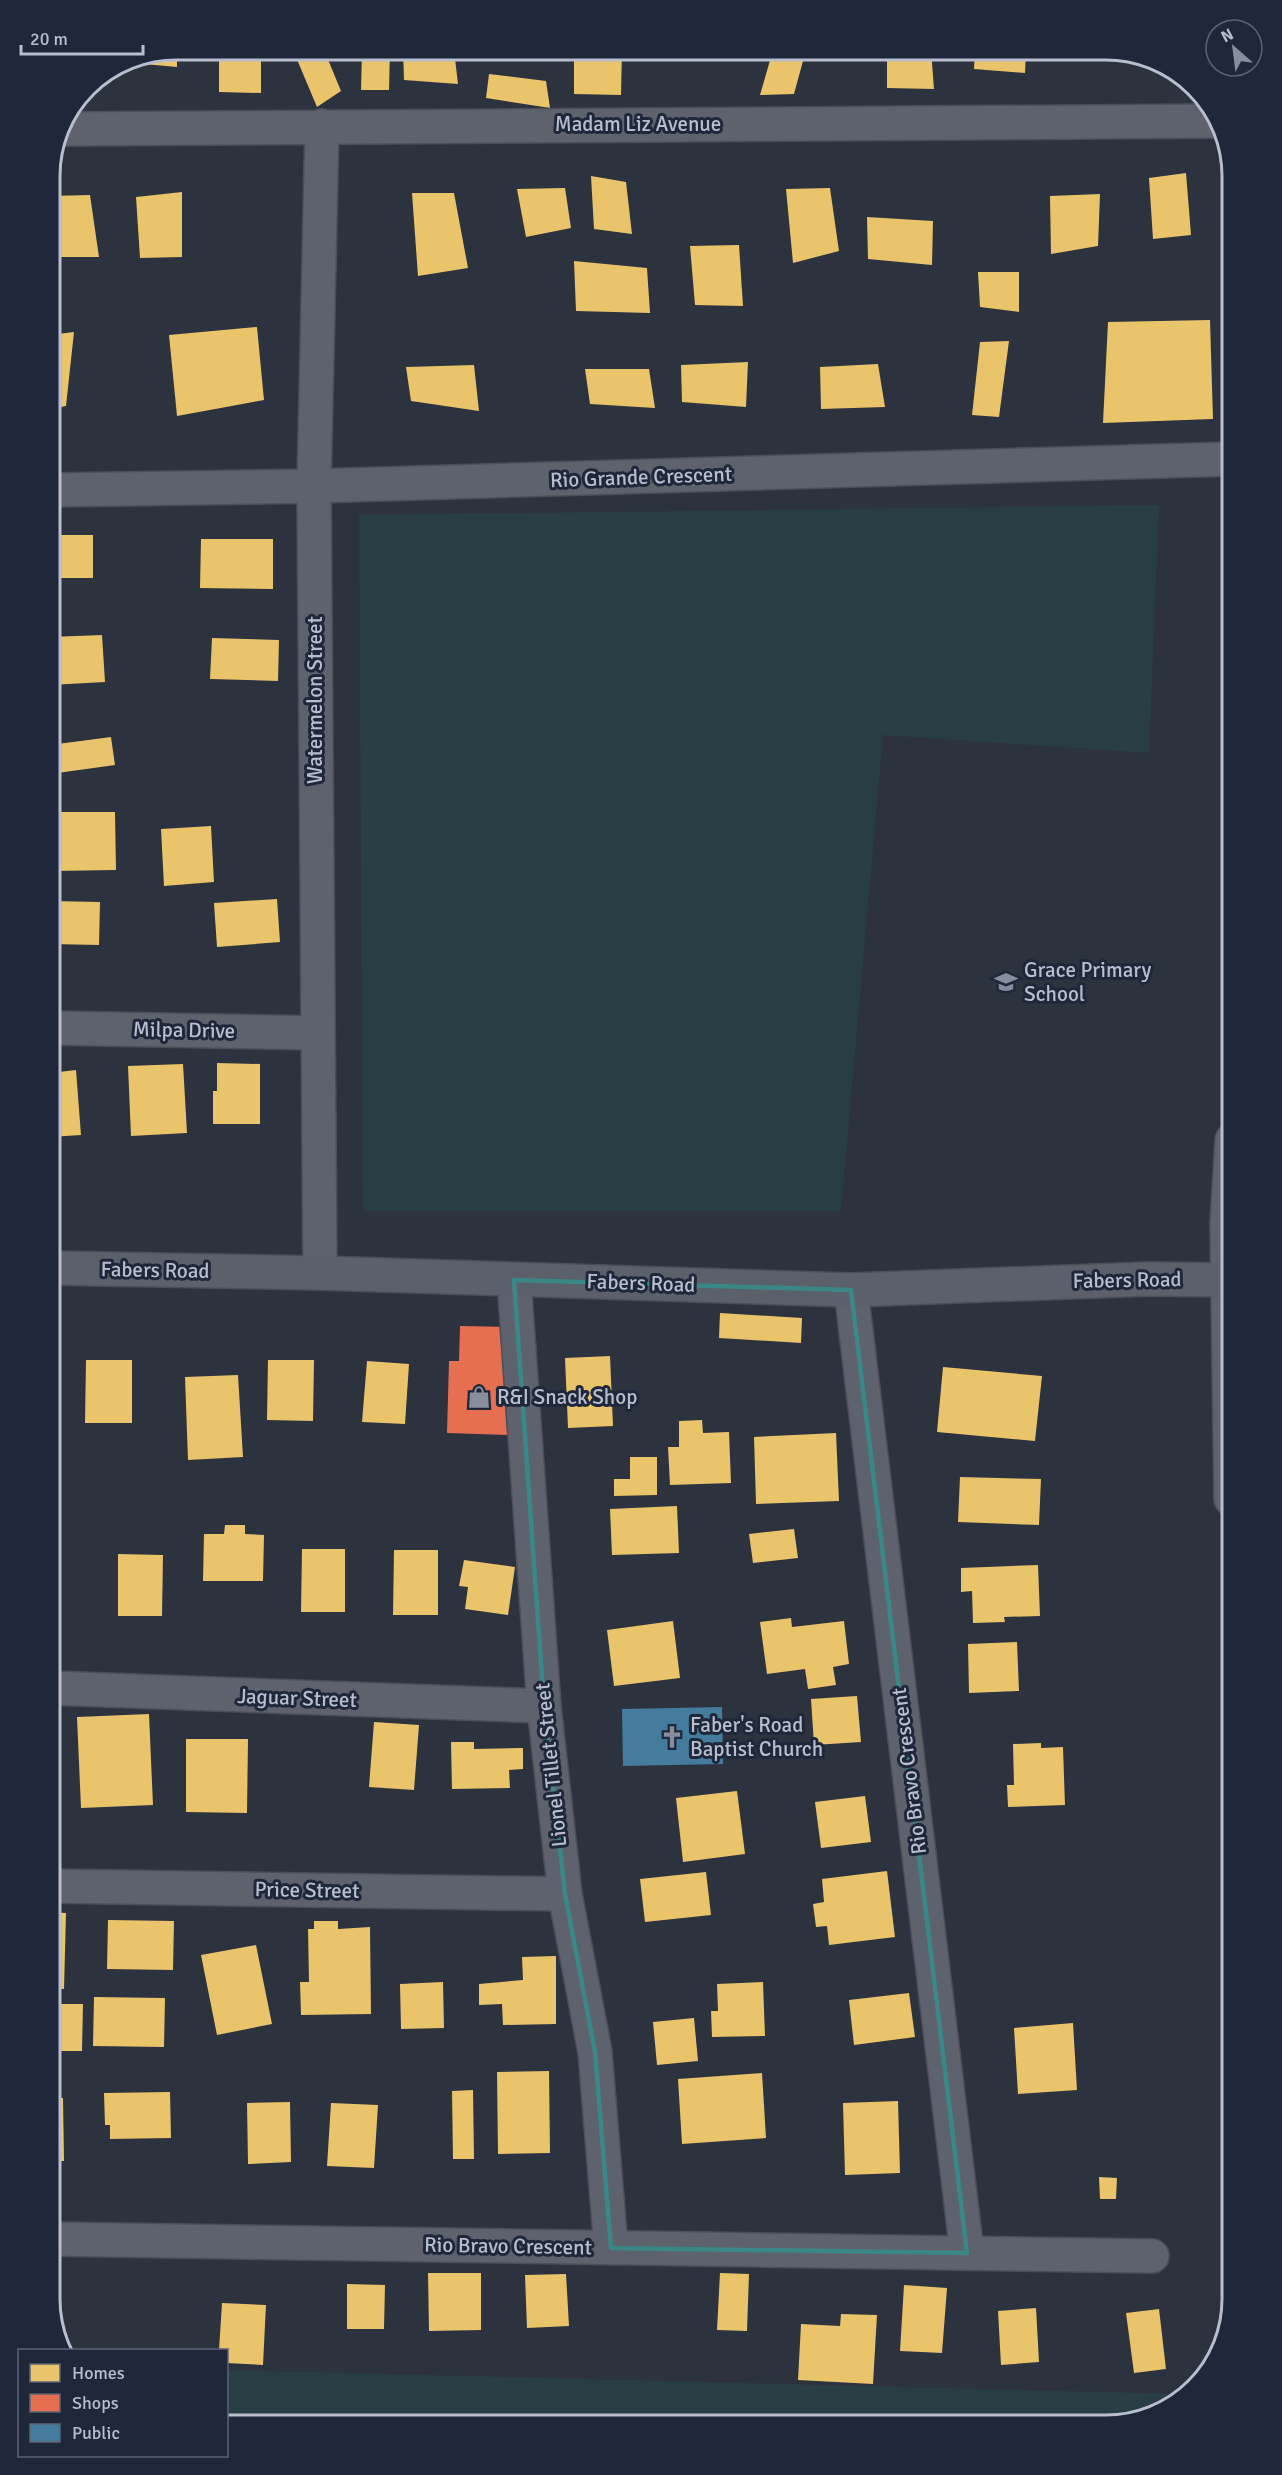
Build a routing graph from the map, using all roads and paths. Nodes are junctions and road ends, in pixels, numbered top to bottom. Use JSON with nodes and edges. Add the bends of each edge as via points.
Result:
{"nodes":[{"id":1,"x":1208,"y":121,"type":"edge"},
{"id":2,"x":322,"y":126,"type":"junction"},
{"id":3,"x":70,"y":129,"type":"edge"},
{"id":4,"x":1222,"y":459,"type":"edge"},
{"id":5,"x":314,"y":486,"type":"junction"},
{"id":6,"x":60,"y":490,"type":"edge"},
{"id":7,"x":60,"y":1028,"type":"edge"},
{"id":8,"x":318,"y":1033,"type":"junction"},
{"id":9,"x":60,"y":1268,"type":"edge"},
{"id":10,"x":320,"y":1273,"type":"junction"},
{"id":11,"x":514,"y":1280,"type":"junction"},
{"id":12,"x":1222,"y":1280,"type":"edge"},
{"id":13,"x":851,"y":1290,"type":"junction"},
{"id":14,"x":60,"y":1688,"type":"edge"},
{"id":15,"x":544,"y":1706,"type":"junction"},
{"id":16,"x":60,"y":1886,"type":"edge"},
{"id":17,"x":565,"y":1894,"type":"junction"},
{"id":18,"x":60,"y":2239,"type":"edge"},
{"id":19,"x":611,"y":2248,"type":"junction"},
{"id":20,"x":967,"y":2253,"type":"junction"},
{"id":21,"x":1152,"y":2256,"type":"dead end"}],
"edges":[{"from":1,"to":2,"type":"street","name":"Madam Liz Avenue"},
{"from":2,"to":3,"type":"street","name":"Madam Liz Avenue"},
{"from":2,"to":5,"type":"street","name":"Watermelon Street"},
{"from":4,"to":5,"type":"street","name":"Rio Grande Crescent"},
{"from":5,"to":6,"type":"street","name":"Rio Grande Crescent"},
{"from":5,"to":8,"type":"street","name":"Watermelon Street"},
{"from":7,"to":8,"type":"street","name":"Milpa Drive"},
{"from":8,"to":10,"type":"street","name":"Watermelon Street"},
{"from":9,"to":10,"type":"main road","name":"Fabers Road"},
{"from":10,"to":11,"type":"main road","name":"Fabers Road"},
{"from":11,"to":13,"type":"main road","name":"Fabers Road"},
{"from":11,"to":15,"type":"street","name":"Lionel Tillet Street"},
{"from":12,"to":13,"type":"main road","name":"Fabers Road"},
{"from":13,"to":20,"type":"street","name":"Rio Bravo Crescent"},
{"from":14,"to":15,"type":"street","name":"Jaguar Street"},
{"from":15,"to":17,"type":"street","name":"Lionel Tillet Street"},
{"from":16,"to":17,"type":"street","name":"Price Street"},
{"from":17,"to":19,"type":"street","name":"Lionel Tillet Street","via":[[595,2052]]},
{"from":18,"to":19,"type":"street","name":"Rio Bravo Crescent"},
{"from":19,"to":20,"type":"street","name":"Rio Bravo Crescent"},
{"from":20,"to":21,"type":"street","name":"Rio Bravo Crescent"}]}
